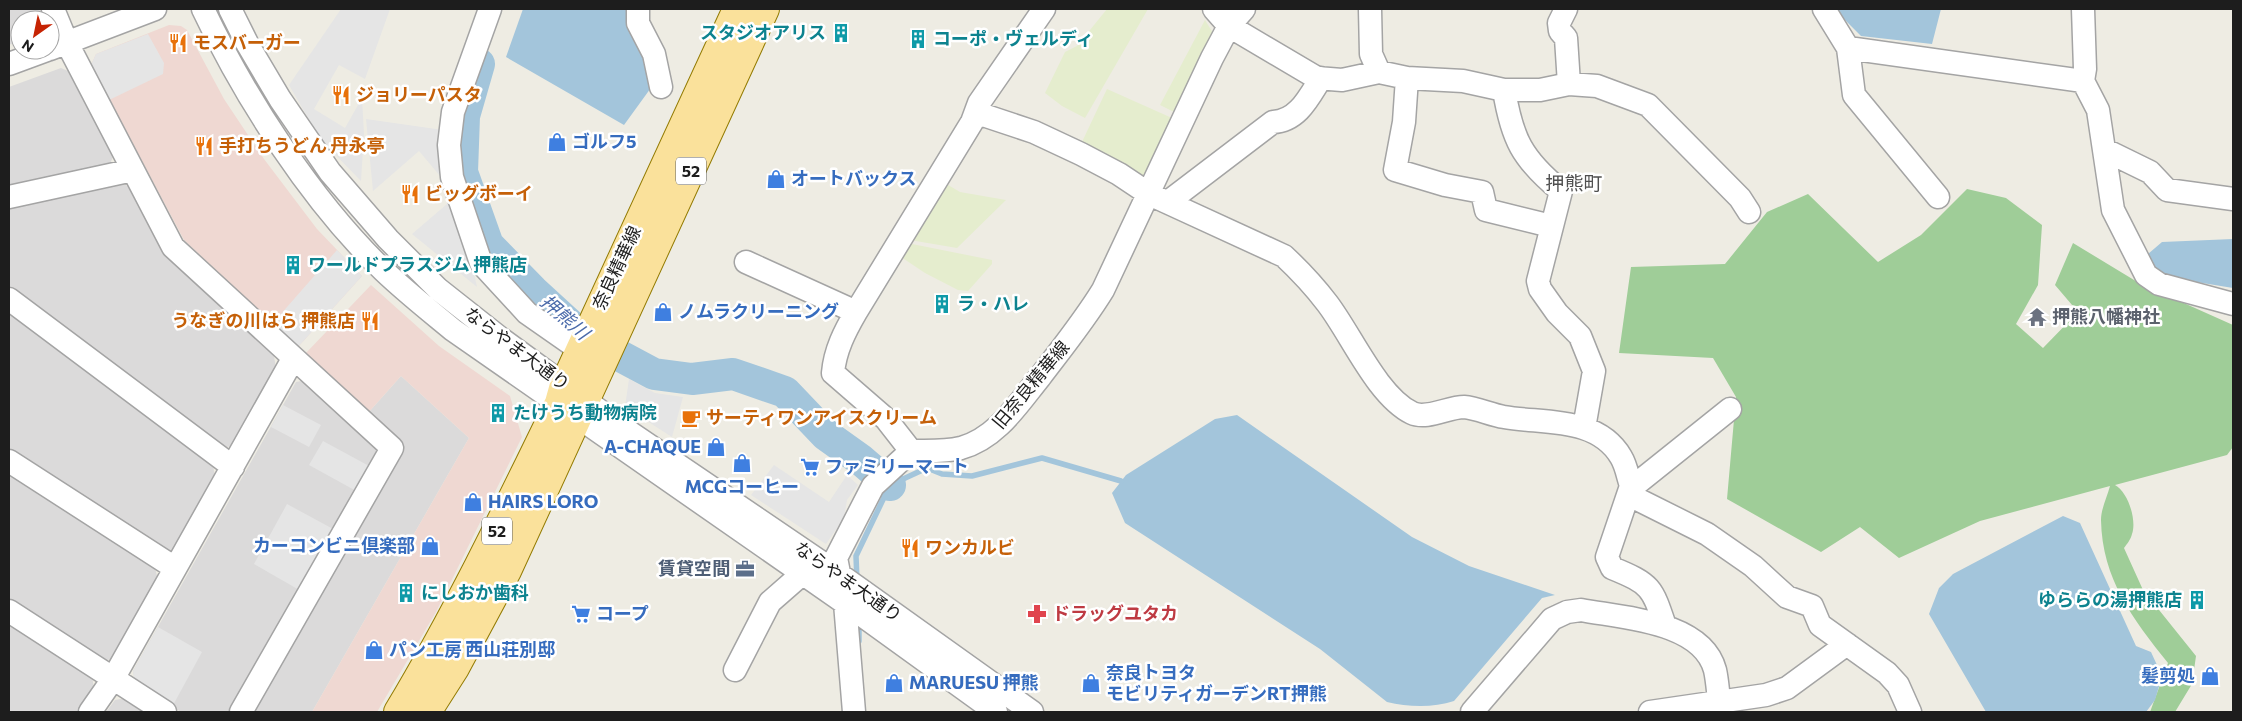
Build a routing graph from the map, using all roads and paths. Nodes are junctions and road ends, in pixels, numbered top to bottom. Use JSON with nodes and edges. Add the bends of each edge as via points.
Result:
{"nodes":[{"id":1,"x":155,"y":9,"type":"edge"},
{"id":2,"x":203,"y":9,"type":"edge"},
{"id":3,"x":230,"y":9,"type":"edge"},
{"id":4,"x":490,"y":9,"type":"edge"},
{"id":5,"x":638,"y":9,"type":"edge"},
{"id":6,"x":737,"y":9,"type":"edge"},
{"id":7,"x":765,"y":9,"type":"edge"},
{"id":8,"x":1044,"y":9,"type":"edge"},
{"id":9,"x":1214,"y":9,"type":"edge"},
{"id":10,"x":1244,"y":9,"type":"edge"},
{"id":11,"x":1370,"y":9,"type":"edge"},
{"id":12,"x":1566,"y":9,"type":"edge"},
{"id":13,"x":1824,"y":9,"type":"edge"},
{"id":14,"x":2083,"y":9,"type":"edge"},
{"id":15,"x":1229,"y":26,"type":"junction"},
{"id":16,"x":60,"y":45,"type":"edge"},
{"id":17,"x":1848,"y":48,"type":"junction"},
{"id":18,"x":60,"y":55,"type":"edge"},
{"id":19,"x":1379,"y":72,"type":"junction"},
{"id":20,"x":1322,"y":78,"type":"junction"},
{"id":21,"x":1407,"y":78,"type":"junction"},
{"id":22,"x":2083,"y":81,"type":"junction"},
{"id":23,"x":1569,"y":84,"type":"junction"},
{"id":24,"x":660,"y":87,"type":"dead end"},
{"id":25,"x":1504,"y":90,"type":"junction"},
{"id":26,"x":977,"y":113,"type":"junction"},
{"id":27,"x":2104,"y":150,"type":"junction"},
{"id":28,"x":133,"y":170,"type":"junction"},
{"id":29,"x":9,"y":197,"type":"edge"},
{"id":30,"x":1938,"y":197,"type":"dead end"},
{"id":31,"x":1158,"y":198,"type":"junction"},
{"id":32,"x":2233,"y":199,"type":"edge"},
{"id":33,"x":1749,"y":212,"type":"dead end"},
{"id":34,"x":1551,"y":226,"type":"junction"},
{"id":35,"x":746,"y":262,"type":"dead end"},
{"id":36,"x":9,"y":299,"type":"edge"},
{"id":37,"x":2233,"y":304,"type":"edge"},
{"id":38,"x":856,"y":312,"type":"junction"},
{"id":39,"x":589,"y":350,"type":"junction"},
{"id":40,"x":294,"y":359,"type":"junction"},
{"id":41,"x":572,"y":401,"type":"junction"},
{"id":42,"x":1730,"y":408,"type":"dead end"},
{"id":43,"x":1584,"y":428,"type":"junction"},
{"id":44,"x":911,"y":451,"type":"junction"},
{"id":45,"x":9,"y":461,"type":"edge"},
{"id":46,"x":233,"y":467,"type":"junction"},
{"id":47,"x":1630,"y":489,"type":"junction"},
{"id":48,"x":175,"y":568,"type":"junction"},
{"id":49,"x":802,"y":574,"type":"junction"},
{"id":50,"x":840,"y":575,"type":"junction"},
{"id":51,"x":845,"y":603,"type":"junction"},
{"id":52,"x":9,"y":611,"type":"edge"},
{"id":53,"x":1665,"y":626,"type":"junction"},
{"id":54,"x":1847,"y":644,"type":"junction"},
{"id":55,"x":735,"y":670,"type":"dead end"},
{"id":56,"x":113,"y":679,"type":"junction"},
{"id":57,"x":1720,"y":708,"type":"edge"},
{"id":58,"x":90,"y":712,"type":"edge"},
{"id":59,"x":165,"y":712,"type":"edge"},
{"id":60,"x":241,"y":712,"type":"edge"},
{"id":61,"x":398,"y":712,"type":"edge"},
{"id":62,"x":427,"y":712,"type":"edge"},
{"id":63,"x":854,"y":712,"type":"edge"},
{"id":64,"x":996,"y":712,"type":"edge"},
{"id":65,"x":1032,"y":712,"type":"edge"},
{"id":66,"x":1472,"y":712,"type":"edge"},
{"id":67,"x":1650,"y":712,"type":"edge"},
{"id":68,"x":1910,"y":712,"type":"edge"}],
"edges":[{"from":1,"to":16,"type":"street"},
{"from":2,"to":41,"type":"street","name":"ならやま大通り","via":[[262,117],[353,238],[399,285],[453,330]]},
{"from":3,"to":41,"type":"street","name":"ならやま大通り","via":[[280,99],[330,172],[388,239],[438,289]]},
{"from":4,"to":39,"type":"street","via":[[453,112],[449,144],[452,178],[481,263],[527,313]]},
{"from":5,"to":24,"type":"street","via":[[638,23],[654,54]]},
{"from":6,"to":39,"type":"main road","name":"奈良精華線","number":"52","via":[[596,314]]},
{"from":7,"to":39,"type":"main road","name":"奈良精華線","number":"52","via":[[616,333]]},
{"from":8,"to":26,"type":"street","via":[[979,103]]},
{"from":9,"to":15,"type":"street"},
{"from":10,"to":15,"type":"street","name":"旧奈良精華線"},
{"from":11,"to":19,"type":"street","via":[[1371,54]]},
{"from":12,"to":23,"type":"street","via":[[1559,23],[1566,38]]},
{"from":13,"to":17,"type":"street"},
{"from":14,"to":22,"type":"street"},
{"from":15,"to":20,"type":"street"},
{"from":15,"to":31,"type":"street","name":"旧奈良精華線","via":[[1164,159]]},
{"from":17,"to":22,"type":"street"},
{"from":17,"to":30,"type":"street","via":[[1854,95]]},
{"from":18,"to":28,"type":"street"},
{"from":19,"to":20,"type":"street","via":[[1342,80]]},
{"from":19,"to":21,"type":"street"},
{"from":20,"to":31,"type":"street","via":[[1300,110],[1289,119],[1273,122]]},
{"from":21,"to":25,"type":"street","via":[[1463,81]]},
{"from":21,"to":34,"type":"street","via":[[1404,122],[1395,170],[1482,192],[1486,210]]},
{"from":22,"to":27,"type":"street","via":[[2098,110]]},
{"from":23,"to":25,"type":"street","via":[[1540,90]]},
{"from":23,"to":33,"type":"street","via":[[1597,86],[1648,105],[1740,198]]},
{"from":25,"to":34,"type":"street","via":[[1509,121],[1523,152],[1561,191]]},
{"from":26,"to":31,"type":"street","via":[[1034,132],[1081,154]]},
{"from":26,"to":38,"type":"street"},
{"from":27,"to":32,"type":"street","via":[[2150,172],[2167,190]]},
{"from":27,"to":37,"type":"street","via":[[2113,210],[2146,276],[2159,284]]},
{"from":28,"to":29,"type":"street"},
{"from":28,"to":40,"type":"street","via":[[173,247]]},
{"from":31,"to":43,"type":"street","via":[[1284,256],[1328,304],[1391,397],[1411,413],[1419,415],[1466,407],[1505,417]]},
{"from":31,"to":44,"type":"street","name":"旧奈良精華線","via":[[1081,326],[1004,421],[987,436],[962,448]]},
{"from":34,"to":43,"type":"street","via":[[1538,281],[1557,313],[1580,336],[1594,371]]},
{"from":35,"to":38,"type":"street"},
{"from":36,"to":46,"type":"street"},
{"from":38,"to":44,"type":"street","via":[[837,351],[833,373],[886,418]]},
{"from":39,"to":41,"type":"main road","name":"奈良精華線","number":"52"},
{"from":40,"to":46,"type":"street"},
{"from":40,"to":60,"type":"street","via":[[392,448]]},
{"from":41,"to":49,"type":"street","name":"ならやま大通り"},
{"from":41,"to":50,"type":"street","name":"ならやま大通り","via":[[622,427]]},
{"from":41,"to":61,"type":"main road","name":"奈良精華線","number":"52","via":[[433,655]]},
{"from":41,"to":62,"type":"main road","name":"奈良精華線","number":"52","via":[[506,571]]},
{"from":42,"to":47,"type":"street"},
{"from":43,"to":47,"type":"street","via":[[1602,436],[1622,457]]},
{"from":44,"to":50,"type":"street","via":[[873,486],[836,558]]},
{"from":45,"to":48,"type":"street"},
{"from":46,"to":48,"type":"street"},
{"from":47,"to":53,"type":"street","via":[[1607,557],[1612,568],[1632,576],[1654,593]]},
{"from":47,"to":54,"type":"street","via":[[1637,499],[1707,534],[1753,566],[1788,597],[1812,606],[1820,625]]},
{"from":48,"to":56,"type":"street"},
{"from":49,"to":51,"type":"street","name":"ならやま大通り"},
{"from":49,"to":55,"type":"street","via":[[770,602]]},
{"from":50,"to":51,"type":"street"},
{"from":50,"to":65,"type":"street","name":"ならやま大通り"},
{"from":51,"to":63,"type":"street"},
{"from":51,"to":64,"type":"street","name":"ならやま大通り"},
{"from":52,"to":56,"type":"street"},
{"from":53,"to":57,"type":"street","via":[[1684,633],[1702,647],[1715,668]]},
{"from":53,"to":66,"type":"street","via":[[1580,610],[1567,612],[1552,619]]},
{"from":54,"to":57,"type":"street","via":[[1787,688]]},
{"from":54,"to":68,"type":"street","via":[[1887,673],[1898,685]]},
{"from":56,"to":58,"type":"street"},
{"from":56,"to":59,"type":"street"},
{"from":57,"to":67,"type":"street"}]}
